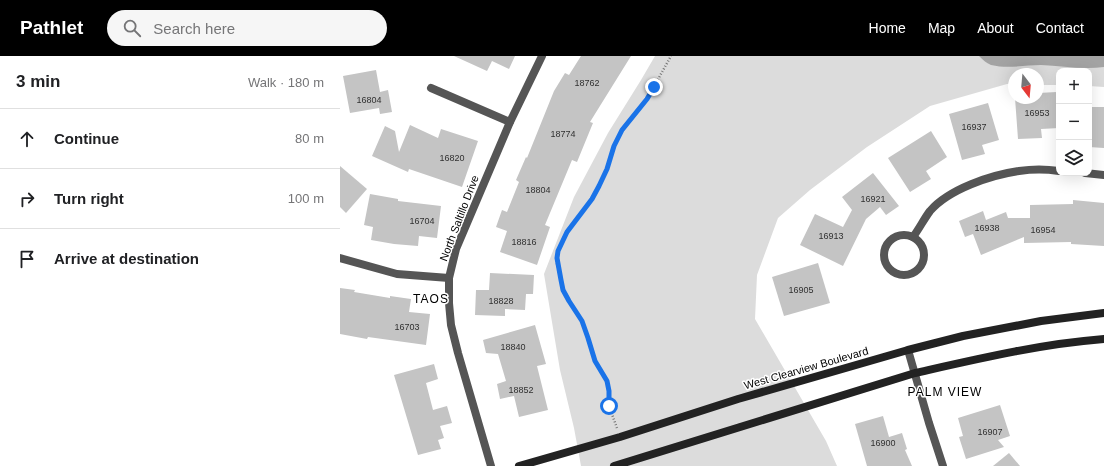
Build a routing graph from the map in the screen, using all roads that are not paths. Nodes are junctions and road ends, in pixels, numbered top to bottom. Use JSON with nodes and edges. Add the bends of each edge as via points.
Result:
{"nodes":[{"id":1,"x":542,"y":56,"type":"edge"},
{"id":2,"x":431,"y":88,"type":"dead end"},
{"id":3,"x":510,"y":122,"type":"junction"},
{"id":4,"x":1056,"y":170,"type":"edge"},
{"id":5,"x":1092,"y":174,"type":"edge"},
{"id":6,"x":1104,"y":175,"type":"edge"},
{"id":7,"x":914,"y":237,"type":"junction"},
{"id":8,"x":340,"y":258,"type":"edge"},
{"id":9,"x":448,"y":278,"type":"junction"},
{"id":10,"x":1104,"y":313,"type":"edge"},
{"id":11,"x":1104,"y":339,"type":"edge"},
{"id":12,"x":908,"y":350,"type":"junction"},
{"id":13,"x":915,"y":373,"type":"junction"},
{"id":14,"x":491,"y":466,"type":"edge"},
{"id":15,"x":519,"y":466,"type":"edge"},
{"id":16,"x":614,"y":466,"type":"edge"},
{"id":17,"x":943,"y":466,"type":"edge"}],
"edges":[{"from":1,"to":3,"type":"street","name":"North Saltillo Drive"},
{"from":2,"to":3,"type":"street"},
{"from":3,"to":9,"type":"street","name":"North Saltillo Drive","via":[[456,250]]},
{"from":4,"to":7,"type":"street","via":[[1019,171],[994,176],[954,192],[930,211]]},
{"from":5,"to":6,"type":"street"},
{"from":7,"to":7,"type":"street","via":[[901,235],[885,246],[883,259],[895,274],[907,276],[922,265],[924,252]]},
{"from":8,"to":9,"type":"street","via":[[397,274]]},
{"from":9,"to":14,"type":"street","name":"North Saltillo Drive","via":[[451,325]]},
{"from":10,"to":12,"type":"street","name":"West Clearview Boulevard","via":[[1041,321]]},
{"from":11,"to":13,"type":"street","via":[[1011,352]]},
{"from":12,"to":13,"type":"street"},
{"from":12,"to":15,"type":"street","name":"West Clearview Boulevard","via":[[746,396]]},
{"from":13,"to":16,"type":"street"},
{"from":13,"to":17,"type":"street"}]}
